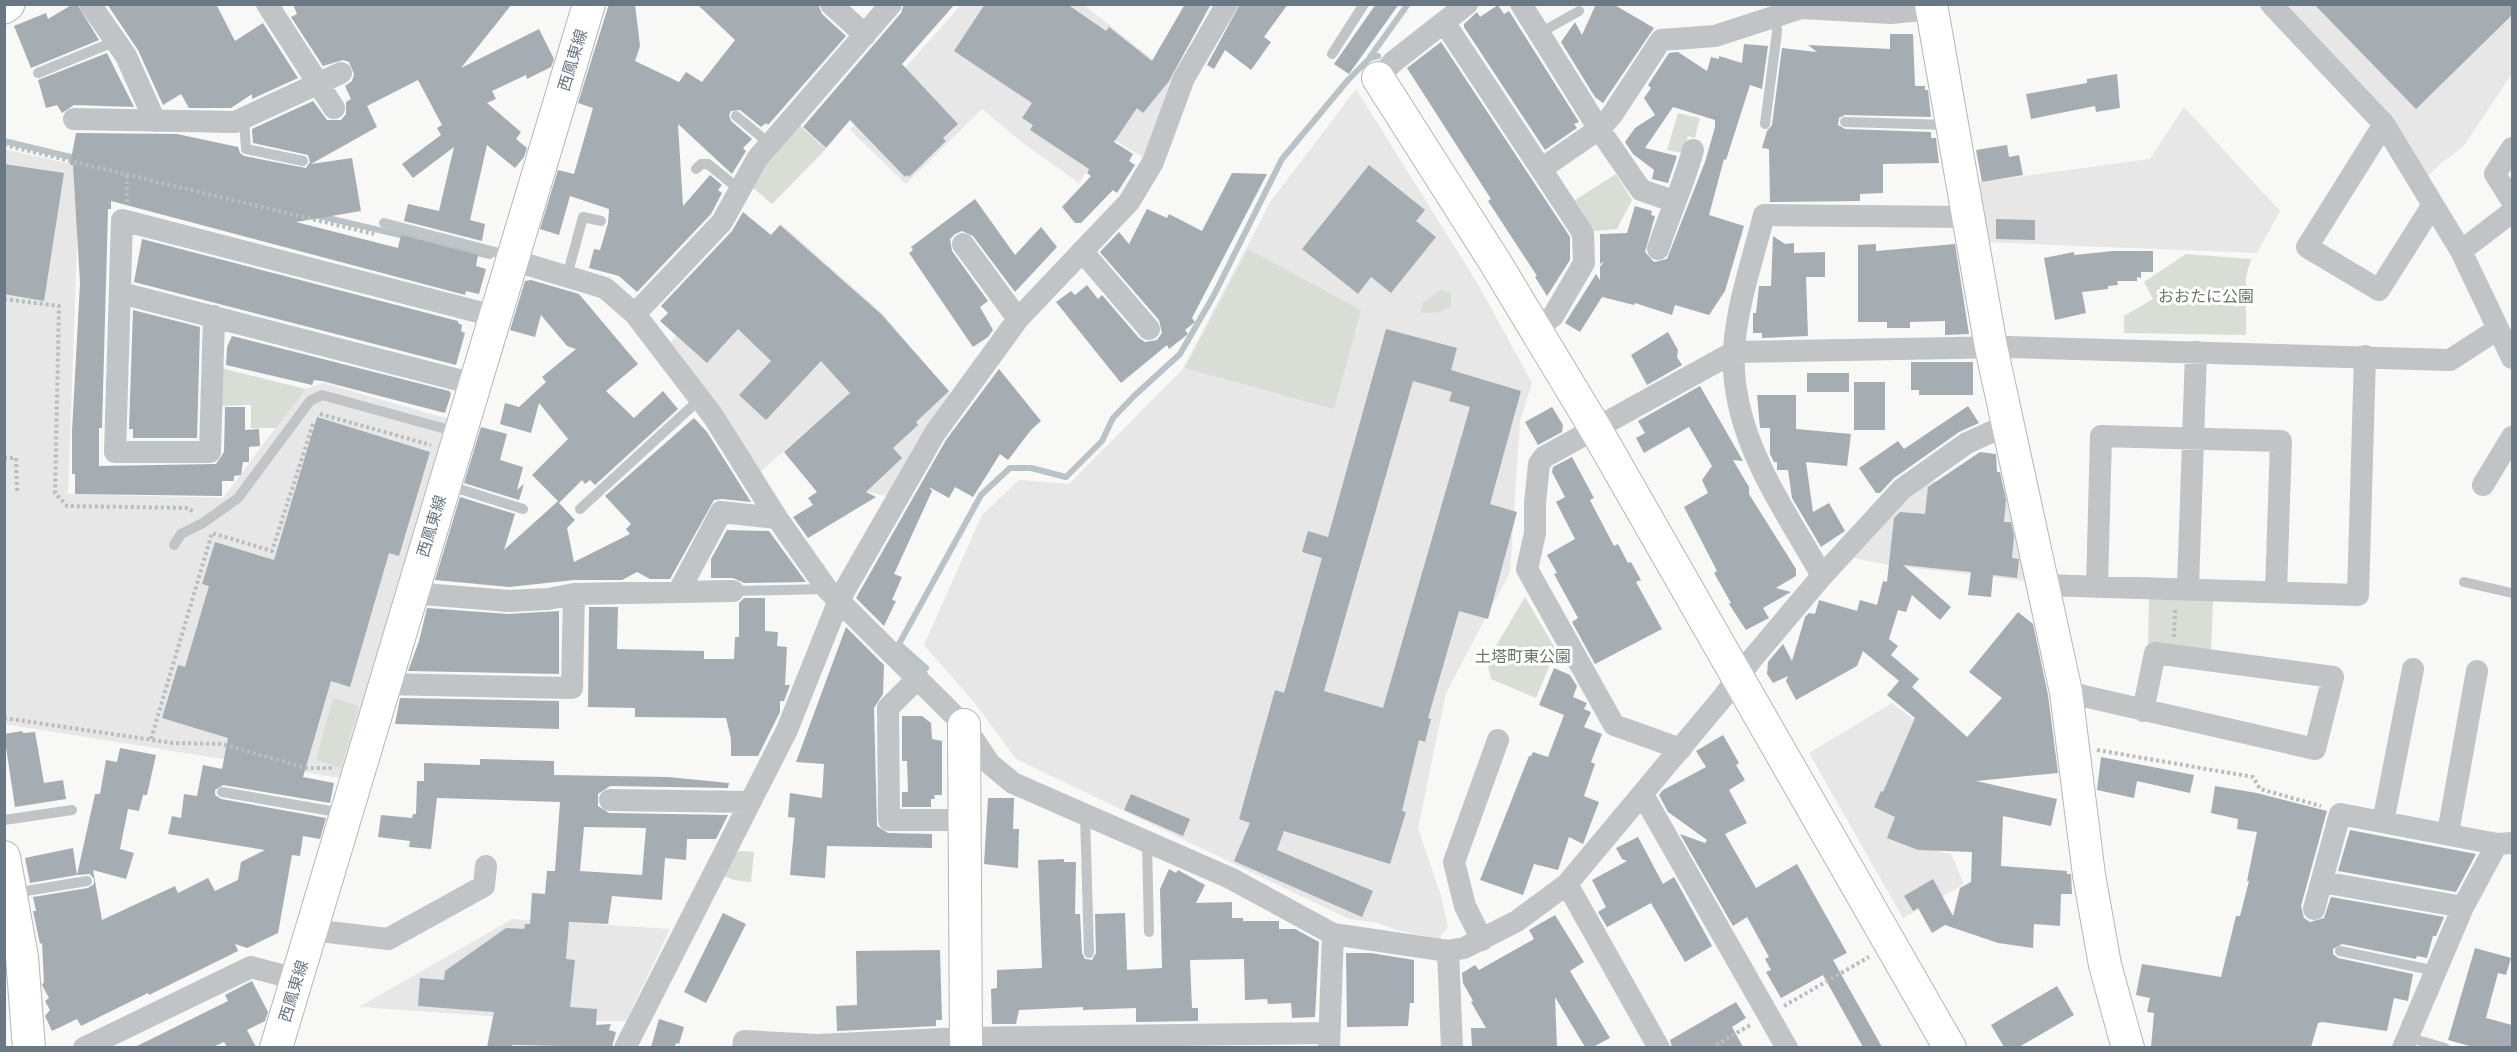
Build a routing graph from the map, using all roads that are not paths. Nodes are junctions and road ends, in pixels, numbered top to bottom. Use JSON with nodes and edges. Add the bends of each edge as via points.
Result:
{"nodes":[{"id":1,"x":90,"y":4,"type":"edge"},
{"id":2,"x":267,"y":4,"type":"edge"},
{"id":3,"x":589,"y":4,"type":"edge"},
{"id":4,"x":831,"y":4,"type":"edge"},
{"id":5,"x":891,"y":4,"type":"edge"},
{"id":6,"x":1227,"y":4,"type":"edge"},
{"id":7,"x":1364,"y":4,"type":"edge"},
{"id":8,"x":1467,"y":4,"type":"edge"},
{"id":9,"x":1521,"y":4,"type":"edge"},
{"id":10,"x":2271,"y":4,"type":"edge"},
{"id":11,"x":1802,"y":6,"type":"edge"},
{"id":12,"x":1931,"y":7,"type":"edge"},
{"id":13,"x":1579,"y":11,"type":"dead end"},
{"id":14,"x":1776,"y":16,"type":"junction"},
{"id":15,"x":1444,"y":22,"type":"junction"},
{"id":16,"x":1540,"y":33,"type":"junction"},
{"id":17,"x":865,"y":34,"type":"junction"},
{"id":18,"x":116,"y":41,"type":"junction"},
{"id":19,"x":1332,"y":54,"type":"dead end"},
{"id":20,"x":38,"y":73,"type":"dead end"},
{"id":21,"x":341,"y":73,"type":"dead end"},
{"id":22,"x":1378,"y":78,"type":"joint"},
{"id":23,"x":319,"y":84,"type":"junction"},
{"id":24,"x":334,"y":108,"type":"dead end"},
{"id":25,"x":736,"y":116,"type":"dead end"},
{"id":26,"x":74,"y":119,"type":"dead end"},
{"id":27,"x":244,"y":120,"type":"junction"},
{"id":28,"x":155,"y":121,"type":"junction"},
{"id":29,"x":1845,"y":122,"type":"dead end"},
{"id":30,"x":1765,"y":124,"type":"dead end"},
{"id":31,"x":2384,"y":124,"type":"junction"},
{"id":32,"x":1950,"y":125,"type":"junction"},
{"id":33,"x":1599,"y":129,"type":"junction"},
{"id":34,"x":770,"y":144,"type":"junction"},
{"id":35,"x":2512,"y":148,"type":"edge"},
{"id":36,"x":1693,"y":150,"type":"dead end"},
{"id":37,"x":303,"y":161,"type":"dead end"},
{"id":38,"x":696,"y":169,"type":"dead end"},
{"id":39,"x":1541,"y":169,"type":"junction"},
{"id":40,"x":740,"y":190,"type":"junction"},
{"id":41,"x":1673,"y":201,"type":"junction"},
{"id":42,"x":2512,"y":201,"type":"edge"},
{"id":43,"x":2432,"y":206,"type":"junction"},
{"id":44,"x":2512,"y":212,"type":"edge"},
{"id":45,"x":1966,"y":217,"type":"junction"},
{"id":46,"x":601,"y":221,"type":"dead end"},
{"id":47,"x":384,"y":223,"type":"dead end"},
{"id":48,"x":963,"y":244,"type":"dead end"},
{"id":49,"x":1658,"y":249,"type":"dead end"},
{"id":50,"x":1082,"y":251,"type":"junction"},
{"id":51,"x":2461,"y":251,"type":"junction"},
{"id":52,"x":513,"y":258,"type":"junction"},
{"id":53,"x":567,"y":276,"type":"junction"},
{"id":54,"x":121,"y":293,"type":"junction"},
{"id":55,"x":635,"y":314,"type":"junction"},
{"id":56,"x":214,"y":316,"type":"junction"},
{"id":57,"x":494,"y":316,"type":"junction"},
{"id":58,"x":1018,"y":319,"type":"junction"},
{"id":59,"x":1149,"y":329,"type":"dead end"},
{"id":60,"x":1537,"y":330,"type":"junction"},
{"id":61,"x":2498,"y":330,"type":"junction"},
{"id":62,"x":1991,"y":347,"type":"junction"},
{"id":63,"x":1734,"y":352,"type":"junction"},
{"id":64,"x":2196,"y":352,"type":"junction"},
{"id":65,"x":2365,"y":356,"type":"junction"},
{"id":66,"x":2512,"y":358,"type":"edge"},
{"id":67,"x":474,"y":384,"type":"junction"},
{"id":68,"x":700,"y":399,"type":"junction"},
{"id":69,"x":2008,"y":424,"type":"junction"},
{"id":70,"x":1595,"y":428,"type":"junction"},
{"id":71,"x":2512,"y":437,"type":"edge"},
{"id":72,"x":446,"y":439,"type":"junction"},
{"id":73,"x":2193,"y":439,"type":"junction"},
{"id":74,"x":444,"y":484,"type":"junction"},
{"id":75,"x":2483,"y":485,"type":"dead end"},
{"id":76,"x":523,"y":508,"type":"dead end"},
{"id":77,"x":580,"y":509,"type":"dead end"},
{"id":78,"x":777,"y":518,"type":"junction"},
{"id":79,"x":174,"y":545,"type":"dead end"},
{"id":80,"x":1822,"y":576,"type":"junction"},
{"id":81,"x":2464,"y":582,"type":"dead end"},
{"id":82,"x":2044,"y":585,"type":"junction"},
{"id":83,"x":2097,"y":587,"type":"junction"},
{"id":84,"x":2182,"y":588,"type":"junction"},
{"id":85,"x":679,"y":591,"type":"junction"},
{"id":86,"x":733,"y":591,"type":"joint"},
{"id":87,"x":2276,"y":592,"type":"junction"},
{"id":88,"x":411,"y":593,"type":"junction"},
{"id":89,"x":2512,"y":593,"type":"edge"},
{"id":90,"x":574,"y":594,"type":"junction"},
{"id":91,"x":833,"y":595,"type":"junction"},
{"id":92,"x":2413,"y":669,"type":"dead end"},
{"id":93,"x":2477,"y":671,"type":"dead end"},
{"id":94,"x":918,"y":678,"type":"junction"},
{"id":95,"x":1738,"y":678,"type":"junction"},
{"id":96,"x":384,"y":684,"type":"junction"},
{"id":97,"x":2066,"y":692,"type":"junction"},
{"id":98,"x":2143,"y":711,"type":"junction"},
{"id":99,"x":964,"y":725,"type":"junction"},
{"id":100,"x":1498,"y":740,"type":"dead end"},
{"id":101,"x":1681,"y":749,"type":"junction"},
{"id":102,"x":222,"y":792,"type":"dead end"},
{"id":103,"x":1643,"y":795,"type":"junction"},
{"id":104,"x":750,"y":802,"type":"junction"},
{"id":105,"x":622,"y":806,"type":"dead end"},
{"id":106,"x":72,"y":810,"type":"dead end"},
{"id":107,"x":345,"y":814,"type":"junction"},
{"id":108,"x":1084,"y":814,"type":"junction"},
{"id":109,"x":4,"y":820,"type":"edge"},
{"id":110,"x":965,"y":820,"type":"junction"},
{"id":111,"x":2383,"y":822,"type":"junction"},
{"id":112,"x":2448,"y":833,"type":"junction"},
{"id":113,"x":1147,"y":842,"type":"junction"},
{"id":114,"x":2505,"y":844,"type":"edge"},
{"id":115,"x":4,"y":857,"type":"edge"},
{"id":116,"x":486,"y":866,"type":"dead end"},
{"id":117,"x":87,"y":881,"type":"dead end"},
{"id":118,"x":2322,"y":882,"type":"junction"},
{"id":119,"x":1567,"y":884,"type":"junction"},
{"id":120,"x":10,"y":894,"type":"junction"},
{"id":121,"x":2463,"y":907,"type":"junction"},
{"id":122,"x":2314,"y":909,"type":"dead end"},
{"id":123,"x":311,"y":930,"type":"junction"},
{"id":124,"x":1149,"y":932,"type":"dead end"},
{"id":125,"x":1333,"y":934,"type":"junction"},
{"id":126,"x":1482,"y":940,"type":"junction"},
{"id":127,"x":1448,"y":951,"type":"junction"},
{"id":128,"x":2340,"y":951,"type":"dead end"},
{"id":129,"x":1089,"y":953,"type":"dead end"},
{"id":130,"x":13,"y":958,"type":"edge"},
{"id":131,"x":2436,"y":971,"type":"junction"},
{"id":132,"x":296,"y":978,"type":"junction"},
{"id":133,"x":1329,"y":1040,"type":"edge"},
{"id":134,"x":1137,"y":1041,"type":"edge"},
{"id":135,"x":2405,"y":1042,"type":"edge"},
{"id":136,"x":79,"y":1043,"type":"edge"},
{"id":137,"x":965,"y":1043,"type":"edge"},
{"id":138,"x":852,"y":1046,"type":"edge"},
{"id":139,"x":29,"y":1047,"type":"edge"},
{"id":140,"x":276,"y":1047,"type":"edge"},
{"id":141,"x":625,"y":1047,"type":"edge"},
{"id":142,"x":743,"y":1047,"type":"edge"},
{"id":143,"x":1452,"y":1047,"type":"edge"},
{"id":144,"x":1659,"y":1047,"type":"edge"},
{"id":145,"x":1787,"y":1047,"type":"edge"},
{"id":146,"x":1950,"y":1047,"type":"edge"},
{"id":147,"x":2128,"y":1047,"type":"edge"},
{"id":148,"x":2445,"y":1047,"type":"edge"}],
"edges":[{"from":1,"to":18,"type":"street"},
{"from":2,"to":23,"type":"street"},
{"from":3,"to":52,"type":"street","name":"西鳳東線"},
{"from":4,"to":17,"type":"street"},
{"from":5,"to":17,"type":"street"},
{"from":6,"to":50,"type":"street","via":[[1184,78],[1153,162],[1129,202]]},
{"from":7,"to":19,"type":"lane"},
{"from":8,"to":15,"type":"street"},
{"from":9,"to":16,"type":"street"},
{"from":10,"to":31,"type":"street"},
{"from":11,"to":12,"type":"street","via":[[1890,13]]},
{"from":11,"to":14,"type":"street"},
{"from":12,"to":32,"type":"street"},
{"from":13,"to":16,"type":"lane"},
{"from":14,"to":30,"type":"lane"},
{"from":14,"to":33,"type":"street","via":[[1715,36],[1661,40]]},
{"from":15,"to":22,"type":"street"},
{"from":15,"to":39,"type":"street"},
{"from":16,"to":33,"type":"street"},
{"from":17,"to":34,"type":"street"},
{"from":18,"to":20,"type":"lane"},
{"from":18,"to":28,"type":"street"},
{"from":21,"to":23,"type":"street"},
{"from":22,"to":60,"type":"street"},
{"from":23,"to":24,"type":"street"},
{"from":23,"to":27,"type":"street"},
{"from":25,"to":34,"type":"lane"},
{"from":26,"to":28,"type":"street"},
{"from":27,"to":28,"type":"street"},
{"from":27,"to":37,"type":"lane","via":[[246,149]]},
{"from":29,"to":32,"type":"lane"},
{"from":31,"to":43,"type":"street"},
{"from":31,"to":43,"type":"street","via":[[2307,247],[2379,290]]},
{"from":32,"to":45,"type":"street"},
{"from":33,"to":39,"type":"street"},
{"from":33,"to":41,"type":"street","via":[[1641,190]]},
{"from":34,"to":40,"type":"street"},
{"from":35,"to":42,"type":"street","via":[[2495,174]]},
{"from":36,"to":41,"type":"street","via":[[1683,185]]},
{"from":38,"to":40,"type":"lane","via":[[708,164]]},
{"from":39,"to":60,"type":"street","via":[[1583,233],[1584,263],[1552,316]]},
{"from":40,"to":55,"type":"street","via":[[722,222]]},
{"from":41,"to":49,"type":"street"},
{"from":43,"to":51,"type":"street"},
{"from":44,"to":51,"type":"street"},
{"from":45,"to":62,"type":"street"},
{"from":45,"to":63,"type":"street","via":[[1764,215]]},
{"from":46,"to":53,"type":"lane","via":[[584,217]]},
{"from":47,"to":52,"type":"lane"},
{"from":48,"to":58,"type":"street"},
{"from":50,"to":58,"type":"street"},
{"from":50,"to":59,"type":"street"},
{"from":51,"to":61,"type":"street"},
{"from":52,"to":53,"type":"street"},
{"from":52,"to":57,"type":"street","name":"西鳳東線"},
{"from":53,"to":55,"type":"street","via":[[605,288]]},
{"from":54,"to":56,"type":"street"},
{"from":54,"to":56,"type":"street","via":[[115,453],[210,452]]},
{"from":54,"to":57,"type":"street","via":[[122,220]]},
{"from":55,"to":68,"type":"street"},
{"from":56,"to":67,"type":"street"},
{"from":57,"to":67,"type":"street","name":"西鳳東線"},
{"from":58,"to":91,"type":"street","via":[[935,434]]},
{"from":60,"to":70,"type":"street"},
{"from":61,"to":65,"type":"street","via":[[2450,360]]},
{"from":61,"to":66,"type":"street"},
{"from":62,"to":63,"type":"street"},
{"from":62,"to":64,"type":"street"},
{"from":62,"to":69,"type":"street"},
{"from":63,"to":70,"type":"street"},
{"from":63,"to":80,"type":"street","via":[[1742,418],[1750,446]]},
{"from":64,"to":65,"type":"street"},
{"from":64,"to":73,"type":"street"},
{"from":65,"to":87,"type":"street","via":[[2358,595]]},
{"from":67,"to":72,"type":"street","name":"西鳳東線"},
{"from":68,"to":77,"type":"lane"},
{"from":68,"to":78,"type":"street"},
{"from":69,"to":80,"type":"street","via":[[1967,443],[1902,489]]},
{"from":69,"to":82,"type":"street"},
{"from":70,"to":95,"type":"street"},
{"from":70,"to":101,"type":"street","via":[[1544,457],[1539,464],[1535,533],[1527,569],[1614,725]]},
{"from":71,"to":75,"type":"street"},
{"from":72,"to":74,"type":"street","name":"西鳳東線"},
{"from":72,"to":79,"type":"lane","via":[[322,395],[310,401],[237,498],[181,534]]},
{"from":73,"to":83,"type":"street","via":[[2101,436]]},
{"from":73,"to":84,"type":"street"},
{"from":73,"to":87,"type":"street","via":[[2281,441]]},
{"from":74,"to":76,"type":"lane"},
{"from":74,"to":88,"type":"street","name":"西鳳東線"},
{"from":78,"to":85,"type":"street","via":[[721,512]]},
{"from":78,"to":91,"type":"street"},
{"from":80,"to":95,"type":"street"},
{"from":81,"to":89,"type":"lane"},
{"from":82,"to":83,"type":"street"},
{"from":82,"to":97,"type":"street"},
{"from":83,"to":84,"type":"street"},
{"from":84,"to":87,"type":"street"},
{"from":85,"to":86,"type":"street"},
{"from":85,"to":90,"type":"street"},
{"from":86,"to":91,"type":"lane"},
{"from":88,"to":90,"type":"street","via":[[509,601]]},
{"from":88,"to":96,"type":"street","name":"西鳳東線"},
{"from":90,"to":96,"type":"street","via":[[572,688]]},
{"from":91,"to":94,"type":"street"},
{"from":91,"to":104,"type":"street","via":[[787,730]]},
{"from":92,"to":111,"type":"street"},
{"from":93,"to":112,"type":"street"},
{"from":94,"to":99,"type":"street"},
{"from":94,"to":110,"type":"street","via":[[888,708],[889,820]]},
{"from":95,"to":101,"type":"street"},
{"from":95,"to":146,"type":"street"},
{"from":96,"to":107,"type":"street","name":"西鳳東線"},
{"from":97,"to":98,"type":"street"},
{"from":97,"to":147,"type":"street","via":[[2105,965]]},
{"from":98,"to":98,"type":"street","via":[[2315,749],[2332,676],[2155,653]]},
{"from":99,"to":108,"type":"street","via":[[990,764],[1013,783]]},
{"from":99,"to":110,"type":"street"},
{"from":100,"to":126,"type":"street","via":[[1454,862],[1465,906]]},
{"from":101,"to":103,"type":"street"},
{"from":102,"to":107,"type":"lane"},
{"from":103,"to":119,"type":"street"},
{"from":103,"to":145,"type":"street"},
{"from":104,"to":105,"type":"street"},
{"from":104,"to":141,"type":"street"},
{"from":106,"to":109,"type":"lane"},
{"from":107,"to":123,"type":"street","name":"西鳳東線"},
{"from":108,"to":113,"type":"street"},
{"from":108,"to":129,"type":"lane"},
{"from":110,"to":137,"type":"street"},
{"from":111,"to":112,"type":"street"},
{"from":111,"to":118,"type":"street","via":[[2340,814]]},
{"from":112,"to":114,"type":"street"},
{"from":113,"to":124,"type":"lane"},
{"from":113,"to":125,"type":"street","via":[[1230,878]]},
{"from":114,"to":121,"type":"street"},
{"from":115,"to":120,"type":"street"},
{"from":116,"to":123,"type":"street","via":[[484,886],[388,939]]},
{"from":117,"to":120,"type":"lane"},
{"from":118,"to":121,"type":"street"},
{"from":118,"to":122,"type":"street"},
{"from":119,"to":126,"type":"street","via":[[1517,921]]},
{"from":119,"to":144,"type":"street"},
{"from":120,"to":130,"type":"street"},
{"from":121,"to":131,"type":"street"},
{"from":123,"to":132,"type":"street","name":"西鳳東線"},
{"from":125,"to":127,"type":"street"},
{"from":125,"to":133,"type":"street"},
{"from":126,"to":127,"type":"street"},
{"from":127,"to":143,"type":"street"},
{"from":128,"to":131,"type":"lane"},
{"from":130,"to":139,"type":"street"},
{"from":131,"to":135,"type":"street"},
{"from":132,"to":136,"type":"street","via":[[251,967]]},
{"from":132,"to":140,"type":"street","name":"西鳳東線"},
{"from":133,"to":134,"type":"street"},
{"from":134,"to":137,"type":"street"},
{"from":135,"to":148,"type":"lane"},
{"from":137,"to":138,"type":"street"},
{"from":138,"to":142,"type":"street","via":[[744,1041]]}]}
